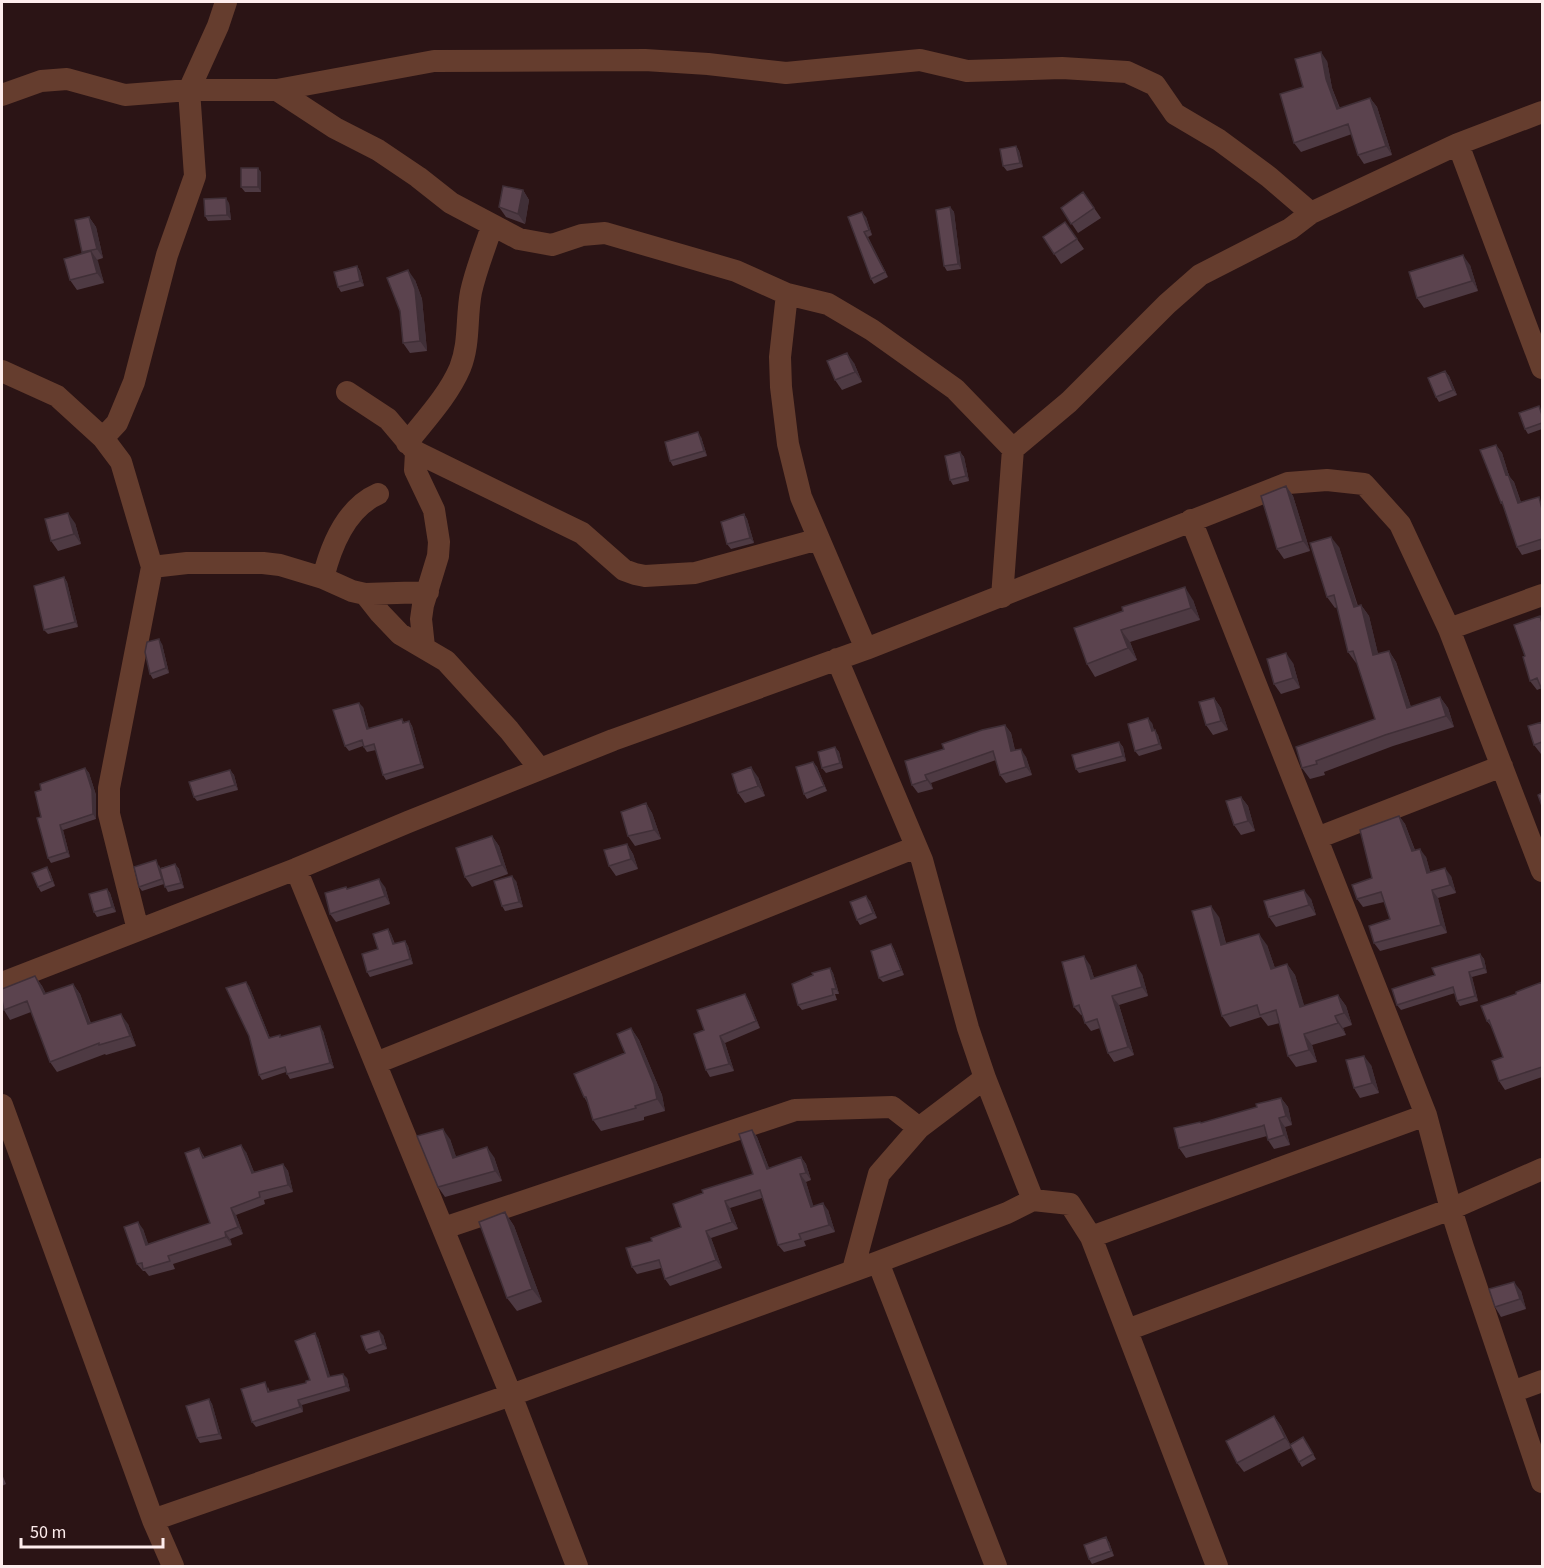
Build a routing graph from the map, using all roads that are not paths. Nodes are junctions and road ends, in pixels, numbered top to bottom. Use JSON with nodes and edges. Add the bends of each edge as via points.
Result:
{"nodes":[{"id":1,"x":226,"y":2,"type":"edge"},
{"id":2,"x":189,"y":90,"type":"junction"},
{"id":3,"x":277,"y":90,"type":"junction"},
{"id":4,"x":2,"y":94,"type":"edge"},
{"id":5,"x":1542,"y":112,"type":"edge"},
{"id":6,"x":1458,"y":144,"type":"junction"},
{"id":7,"x":1311,"y":213,"type":"junction"},
{"id":8,"x":492,"y":226,"type":"junction"},
{"id":9,"x":786,"y":294,"type":"junction"},
{"id":10,"x":1542,"y":368,"type":"edge"},
{"id":11,"x":2,"y":370,"type":"edge"},
{"id":12,"x":347,"y":392,"type":"dead end"},
{"id":13,"x":103,"y":438,"type":"junction"},
{"id":14,"x":411,"y":447,"type":"junction"},
{"id":15,"x":1013,"y":450,"type":"junction"},
{"id":16,"x":378,"y":494,"type":"dead end"},
{"id":17,"x":1191,"y":520,"type":"junction"},
{"id":18,"x":819,"y":540,"type":"junction"},
{"id":19,"x":152,"y":567,"type":"junction"},
{"id":20,"x":323,"y":578,"type":"junction"},
{"id":21,"x":428,"y":592,"type":"junction"},
{"id":22,"x":365,"y":594,"type":"junction"},
{"id":23,"x":1542,"y":595,"type":"edge"},
{"id":24,"x":1002,"y":597,"type":"junction"},
{"id":25,"x":1449,"y":629,"type":"junction"},
{"id":26,"x":424,"y":647,"type":"junction"},
{"id":27,"x":866,"y":649,"type":"junction"},
{"id":28,"x":837,"y":659,"type":"junction"},
{"id":29,"x":1502,"y":766,"type":"junction"},
{"id":30,"x":540,"y":769,"type":"junction"},
{"id":31,"x":1317,"y":838,"type":"junction"},
{"id":32,"x":916,"y":847,"type":"junction"},
{"id":33,"x":296,"y":869,"type":"junction"},
{"id":34,"x":1542,"y":871,"type":"edge"},
{"id":35,"x":138,"y":930,"type":"junction"},
{"id":36,"x":2,"y":983,"type":"edge"},
{"id":37,"x":375,"y":1063,"type":"junction"},
{"id":38,"x":985,"y":1078,"type":"junction"},
{"id":39,"x":2,"y":1105,"type":"edge"},
{"id":40,"x":1426,"y":1115,"type":"junction"},
{"id":41,"x":919,"y":1128,"type":"junction"},
{"id":42,"x":1542,"y":1168,"type":"edge"},
{"id":43,"x":1033,"y":1200,"type":"junction"},
{"id":44,"x":1451,"y":1209,"type":"junction"},
{"id":45,"x":444,"y":1228,"type":"junction"},
{"id":46,"x":1091,"y":1237,"type":"junction"},
{"id":47,"x":878,"y":1262,"type":"junction"},
{"id":48,"x":853,"y":1270,"type":"junction"},
{"id":49,"x":1127,"y":1330,"type":"junction"},
{"id":50,"x":1542,"y":1381,"type":"edge"},
{"id":51,"x":1512,"y":1392,"type":"junction"},
{"id":52,"x":511,"y":1395,"type":"junction"},
{"id":53,"x":1542,"y":1482,"type":"edge"},
{"id":54,"x":153,"y":1520,"type":"junction"},
{"id":55,"x":173,"y":1566,"type":"edge"},
{"id":56,"x":577,"y":1566,"type":"edge"},
{"id":57,"x":996,"y":1566,"type":"edge"},
{"id":58,"x":1216,"y":1566,"type":"edge"}],
"edges":[{"from":1,"to":2,"type":"street"},
{"from":2,"to":3,"type":"street"},
{"from":2,"to":4,"type":"street","via":[[125,96],[67,80],[41,81]]},
{"from":2,"to":13,"type":"street","via":[[195,176],[167,255],[134,382],[117,423]]},
{"from":3,"to":7,"type":"street","via":[[434,61],[645,60],[786,73],[920,60],[967,71],[1062,68],[1126,72],[1155,85],[1175,114],[1219,140]]},
{"from":3,"to":8,"type":"street","via":[[335,128],[378,150],[451,203]]},
{"from":5,"to":6,"type":"street"},
{"from":6,"to":7,"type":"street"},
{"from":6,"to":10,"type":"street"},
{"from":7,"to":15,"type":"street","via":[[1290,229],[1200,275],[1069,402]]},
{"from":8,"to":9,"type":"street","via":[[519,239],[552,245],[605,233],[736,271]]},
{"from":8,"to":14,"type":"street","via":[[471,293],[463,361]]},
{"from":9,"to":15,"type":"street","via":[[828,304],[906,353],[955,389]]},
{"from":9,"to":18,"type":"street","via":[[780,357],[783,414],[801,496]]},
{"from":11,"to":13,"type":"street","via":[[57,396]]},
{"from":12,"to":14,"type":"street","via":[[388,419]]},
{"from":13,"to":19,"type":"street","via":[[121,462]]},
{"from":14,"to":18,"type":"street","via":[[582,533],[624,570],[634,574],[695,573]]},
{"from":14,"to":21,"type":"street","via":[[415,470],[434,510],[439,542]]},
{"from":15,"to":24,"type":"street"},
{"from":16,"to":20,"type":"street","via":[[360,505],[334,542]]},
{"from":17,"to":24,"type":"street"},
{"from":17,"to":25,"type":"street","via":[[1288,483],[1327,480],[1364,484],[1400,524]]},
{"from":17,"to":31,"type":"street"},
{"from":18,"to":27,"type":"street"},
{"from":19,"to":20,"type":"street","via":[[263,562]]},
{"from":19,"to":35,"type":"street","via":[[109,788],[109,814]]},
{"from":20,"to":22,"type":"street"},
{"from":21,"to":22,"type":"street"},
{"from":21,"to":26,"type":"street","via":[[422,619]]},
{"from":22,"to":26,"type":"street","via":[[400,634]]},
{"from":23,"to":25,"type":"street"},
{"from":24,"to":27,"type":"street"},
{"from":25,"to":29,"type":"street"},
{"from":26,"to":30,"type":"street","via":[[465,680]]},
{"from":27,"to":28,"type":"street"},
{"from":28,"to":30,"type":"street"},
{"from":28,"to":32,"type":"street"},
{"from":29,"to":31,"type":"street"},
{"from":29,"to":34,"type":"street"},
{"from":30,"to":33,"type":"street"},
{"from":31,"to":40,"type":"street"},
{"from":32,"to":37,"type":"street"},
{"from":32,"to":38,"type":"street"},
{"from":33,"to":35,"type":"street"},
{"from":33,"to":37,"type":"street"},
{"from":35,"to":36,"type":"street"},
{"from":37,"to":45,"type":"street"},
{"from":38,"to":41,"type":"street"},
{"from":38,"to":43,"type":"street"},
{"from":39,"to":54,"type":"street"},
{"from":40,"to":44,"type":"street"},
{"from":40,"to":46,"type":"street"},
{"from":41,"to":45,"type":"street","via":[[892,1107],[795,1110]]},
{"from":41,"to":48,"type":"street","via":[[879,1174]]},
{"from":42,"to":44,"type":"street"},
{"from":43,"to":46,"type":"street","via":[[1070,1204]]},
{"from":43,"to":47,"type":"street"},
{"from":44,"to":49,"type":"street"},
{"from":44,"to":51,"type":"street"},
{"from":45,"to":52,"type":"street"},
{"from":46,"to":49,"type":"street"},
{"from":47,"to":48,"type":"street"},
{"from":47,"to":57,"type":"street"},
{"from":48,"to":52,"type":"street"},
{"from":49,"to":58,"type":"street"},
{"from":50,"to":51,"type":"street"},
{"from":51,"to":53,"type":"street"},
{"from":52,"to":54,"type":"street"},
{"from":52,"to":56,"type":"street"},
{"from":54,"to":55,"type":"street"}]}
